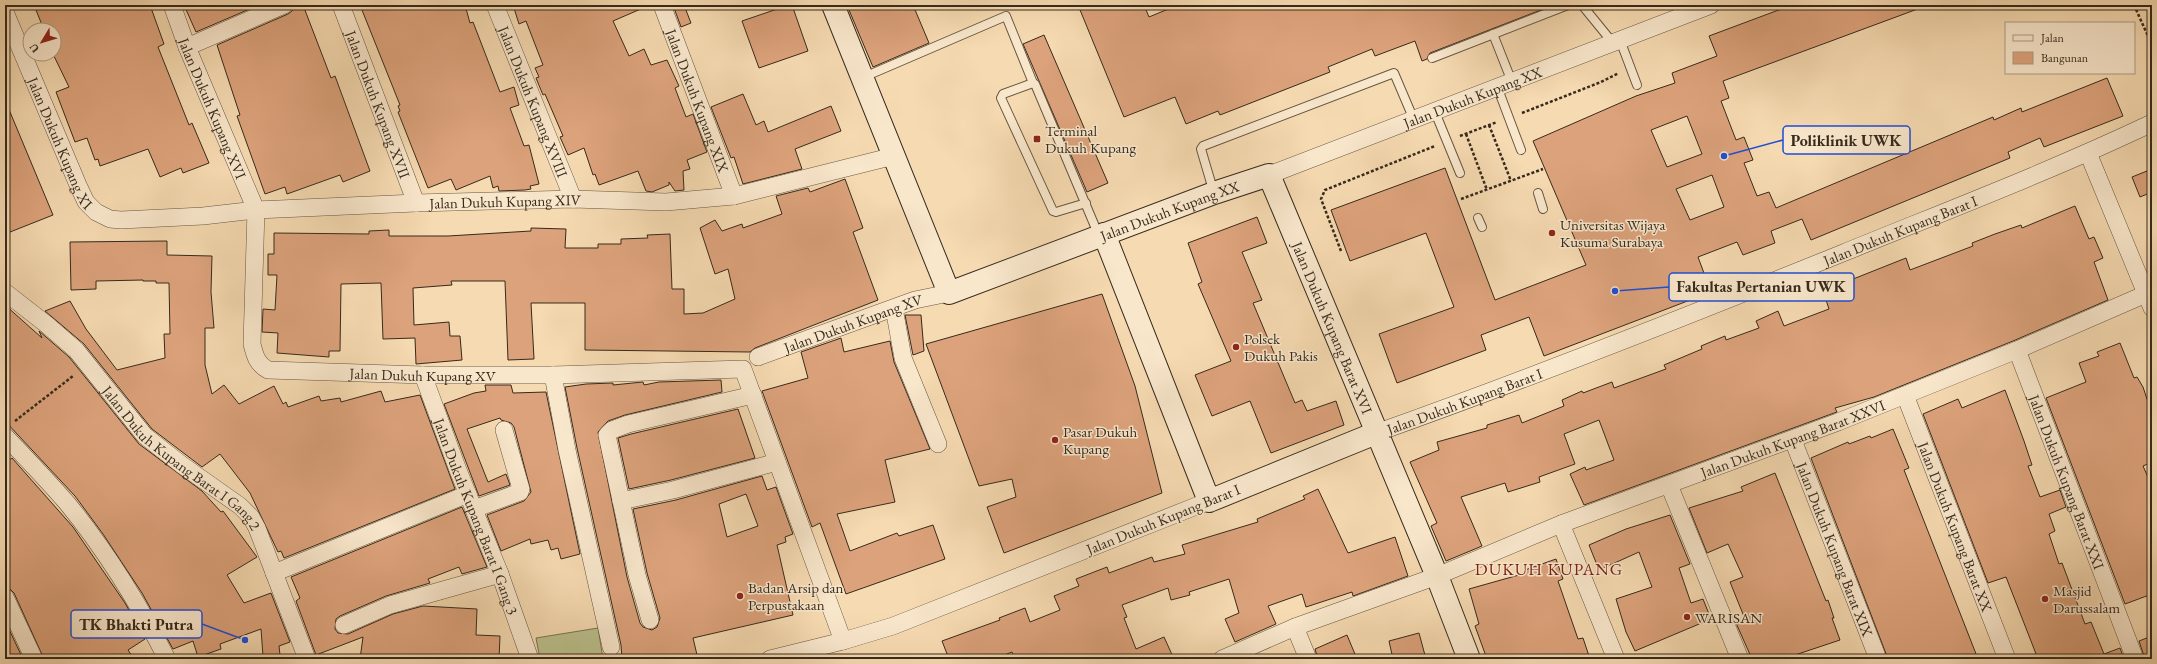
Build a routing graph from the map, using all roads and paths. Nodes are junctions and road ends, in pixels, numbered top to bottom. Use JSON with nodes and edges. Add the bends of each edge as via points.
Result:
{"nodes":[{"id":1,"x":172,"y":5,"type":"edge"},
{"id":2,"x":284,"y":5,"type":"edge"},
{"id":3,"x":342,"y":5,"type":"edge"},
{"id":4,"x":494,"y":5,"type":"edge"},
{"id":5,"x":662,"y":5,"type":"edge"},
{"id":6,"x":833,"y":5,"type":"edge"},
{"id":7,"x":1568,"y":5,"type":"edge"},
{"id":8,"x":1582,"y":5,"type":"edge"},
{"id":9,"x":1711,"y":5,"type":"edge"},
{"id":10,"x":2134,"y":5,"type":"edge"},
{"id":11,"x":1677,"y":11,"type":"edge"},
{"id":12,"x":5,"y":12,"type":"edge"},
{"id":13,"x":1493,"y":34,"type":"junction"},
{"id":14,"x":1616,"y":42,"type":"junction"},
{"id":15,"x":2152,"y":45,"type":"edge"},
{"id":16,"x":187,"y":47,"type":"junction"},
{"id":17,"x":1432,"y":58,"type":"dead end"},
{"id":18,"x":864,"y":77,"type":"junction"},
{"id":19,"x":1033,"y":83,"type":"junction"},
{"id":20,"x":1637,"y":85,"type":"dead end"},
{"id":21,"x":1505,"y":86,"type":"junction"},
{"id":22,"x":1436,"y":112,"type":"junction"},
{"id":23,"x":1414,"y":120,"type":"junction"},
{"id":24,"x":2152,"y":123,"type":"edge"},
{"id":25,"x":1490,"y":125,"type":"dead end"},
{"id":26,"x":1466,"y":134,"type":"dead end"},
{"id":27,"x":1522,"y":150,"type":"dead end"},
{"id":28,"x":2088,"y":153,"type":"junction"},
{"id":29,"x":894,"y":156,"type":"junction"},
{"id":30,"x":1543,"y":169,"type":"dead end"},
{"id":31,"x":1460,"y":173,"type":"dead end"},
{"id":32,"x":1268,"y":175,"type":"junction"},
{"id":33,"x":1511,"y":181,"type":"junction"},
{"id":34,"x":1487,"y":190,"type":"junction"},
{"id":35,"x":1214,"y":193,"type":"junction"},
{"id":36,"x":1538,"y":193,"type":"dead end"},
{"id":37,"x":734,"y":196,"type":"junction"},
{"id":38,"x":573,"y":199,"type":"junction"},
{"id":39,"x":1461,"y":199,"type":"dead end"},
{"id":40,"x":416,"y":203,"type":"junction"},
{"id":41,"x":1086,"y":203,"type":"junction"},
{"id":42,"x":1544,"y":209,"type":"dead end"},
{"id":43,"x":256,"y":210,"type":"junction"},
{"id":44,"x":1478,"y":218,"type":"dead end"},
{"id":45,"x":110,"y":219,"type":"joint"},
{"id":46,"x":1482,"y":228,"type":"dead end"},
{"id":47,"x":1102,"y":235,"type":"junction"},
{"id":48,"x":5,"y":292,"type":"edge"},
{"id":49,"x":949,"y":293,"type":"junction"},
{"id":50,"x":2149,"y":301,"type":"edge"},
{"id":51,"x":894,"y":308,"type":"junction"},
{"id":52,"x":2017,"y":350,"type":"junction"},
{"id":53,"x":758,"y":357,"type":"dead end"},
{"id":54,"x":88,"y":364,"type":"junction"},
{"id":55,"x":423,"y":375,"type":"junction"},
{"id":56,"x":553,"y":375,"type":"junction"},
{"id":57,"x":753,"y":395,"type":"junction"},
{"id":58,"x":1905,"y":395,"type":"junction"},
{"id":59,"x":8,"y":430,"type":"edge"},
{"id":60,"x":504,"y":430,"type":"dead end"},
{"id":61,"x":1376,"y":433,"type":"junction"},
{"id":62,"x":1793,"y":440,"type":"junction"},
{"id":63,"x":938,"y":444,"type":"dead end"},
{"id":64,"x":777,"y":462,"type":"junction"},
{"id":65,"x":1669,"y":486,"type":"junction"},
{"id":66,"x":621,"y":501,"type":"junction"},
{"id":67,"x":1209,"y":501,"type":"junction"},
{"id":68,"x":471,"y":502,"type":"junction"},
{"id":69,"x":1561,"y":524,"type":"junction"},
{"id":70,"x":274,"y":573,"type":"junction"},
{"id":71,"x":500,"y":574,"type":"junction"},
{"id":72,"x":1436,"y":576,"type":"junction"},
{"id":73,"x":5,"y":597,"type":"edge"},
{"id":74,"x":650,"y":620,"type":"dead end"},
{"id":75,"x":344,"y":624,"type":"dead end"},
{"id":76,"x":1295,"y":627,"type":"junction"},
{"id":77,"x":844,"y":641,"type":"junction"},
{"id":78,"x":610,"y":647,"type":"dead end"},
{"id":79,"x":34,"y":659,"type":"edge"},
{"id":80,"x":167,"y":659,"type":"edge"},
{"id":81,"x":307,"y":659,"type":"edge"},
{"id":82,"x":530,"y":659,"type":"edge"},
{"id":83,"x":770,"y":659,"type":"edge"},
{"id":84,"x":1222,"y":659,"type":"edge"},
{"id":85,"x":1308,"y":659,"type":"edge"},
{"id":86,"x":1469,"y":659,"type":"edge"},
{"id":87,"x":1616,"y":659,"type":"edge"},
{"id":88,"x":1740,"y":659,"type":"edge"},
{"id":89,"x":1878,"y":659,"type":"edge"},
{"id":90,"x":2007,"y":659,"type":"edge"},
{"id":91,"x":2135,"y":659,"type":"edge"}],
"edges":[{"from":1,"to":16,"type":"street","name":"Jalan Dukuh Kupang XVI"},
{"from":2,"to":16,"type":"street"},
{"from":3,"to":40,"type":"street","name":"Jalan Dukuh Kupang XVII"},
{"from":4,"to":38,"type":"street","name":"Jalan Dukuh Kupang XVIII"},
{"from":5,"to":37,"type":"street","name":"Jalan Dukuh Kupang XIX"},
{"from":6,"to":18,"type":"street"},
{"from":7,"to":13,"type":"lane"},
{"from":8,"to":14,"type":"lane"},
{"from":9,"to":11,"type":"street","name":"Jalan Dukuh Kupang XX"},
{"from":10,"to":15,"type":"path"},
{"from":11,"to":14,"type":"street","name":"Jalan Dukuh Kupang XX"},
{"from":12,"to":45,"type":"street","name":"Jalan Dukuh Kupang XI","via":[[78,186],[91,208]]},
{"from":13,"to":17,"type":"lane"},
{"from":13,"to":21,"type":"lane"},
{"from":14,"to":20,"type":"lane"},
{"from":14,"to":21,"type":"street","name":"Jalan Dukuh Kupang XX"},
{"from":16,"to":43,"type":"street","name":"Jalan Dukuh Kupang XVI"},
{"from":18,"to":19,"type":"lane","via":[[1006,16]]},
{"from":18,"to":29,"type":"street"},
{"from":19,"to":41,"type":"lane"},
{"from":19,"to":41,"type":"lane","via":[[1003,94],[1001,98],[1053,211]]},
{"from":21,"to":22,"type":"street","name":"Jalan Dukuh Kupang XX"},
{"from":21,"to":27,"type":"lane"},
{"from":22,"to":23,"type":"street","name":"Jalan Dukuh Kupang XX"},
{"from":22,"to":31,"type":"lane"},
{"from":23,"to":32,"type":"street","name":"Jalan Dukuh Kupang XX"},
{"from":23,"to":35,"type":"lane","via":[[1394,73],[1206,144],[1201,149]]},
{"from":24,"to":28,"type":"street","name":"Jalan Dukuh Kupang Barat I"},
{"from":25,"to":33,"type":"path"},
{"from":26,"to":34,"type":"path"},
{"from":28,"to":50,"type":"street"},
{"from":28,"to":61,"type":"street","name":"Jalan Dukuh Kupang Barat I","via":[[1509,386]]},
{"from":29,"to":37,"type":"street","name":"Jalan Dukuh Kupang XIV"},
{"from":29,"to":49,"type":"street"},
{"from":30,"to":33,"type":"path"},
{"from":32,"to":35,"type":"street","name":"Jalan Dukuh Kupang XX"},
{"from":32,"to":61,"type":"street","name":"Jalan Dukuh Kupang Barat XVI"},
{"from":33,"to":34,"type":"path"},
{"from":34,"to":39,"type":"path"},
{"from":35,"to":47,"type":"street","name":"Jalan Dukuh Kupang XX"},
{"from":36,"to":42,"type":"lane"},
{"from":37,"to":38,"type":"street","name":"Jalan Dukuh Kupang XIV","via":[[666,202]]},
{"from":38,"to":40,"type":"street","name":"Jalan Dukuh Kupang XIV"},
{"from":40,"to":43,"type":"street","name":"Jalan Dukuh Kupang XIV"},
{"from":41,"to":47,"type":"lane"},
{"from":43,"to":45,"type":"street","name":"Jalan Dukuh Kupang XIV","via":[[203,216]]},
{"from":43,"to":55,"type":"street","name":"Jalan Dukuh Kupang XV","via":[[252,344],[255,357],[261,366],[268,370]]},
{"from":44,"to":46,"type":"lane"},
{"from":47,"to":49,"type":"street","name":"Jalan Dukuh Kupang XX"},
{"from":47,"to":67,"type":"street"},
{"from":48,"to":54,"type":"street","name":"Jalan Dukuh Kupang Barat I Gang 2","via":[[76,350]]},
{"from":49,"to":51,"type":"street","name":"Jalan Dukuh Kupang XV","via":[[915,300]]},
{"from":50,"to":52,"type":"street","name":"Jalan Dukuh Kupang Barat XXVI"},
{"from":51,"to":53,"type":"street","name":"Jalan Dukuh Kupang XV"},
{"from":51,"to":63,"type":"street","via":[[903,358]]},
{"from":52,"to":58,"type":"street","name":"Jalan Dukuh Kupang Barat XXVI"},
{"from":52,"to":91,"type":"street","name":"Jalan Dukuh Kupang Barat XXI"},
{"from":54,"to":59,"type":"path"},
{"from":54,"to":70,"type":"street","name":"Jalan Dukuh Kupang Barat I Gang 2","via":[[145,436],[251,516],[258,528]]},
{"from":55,"to":56,"type":"street","name":"Jalan Dukuh Kupang XV"},
{"from":55,"to":68,"type":"street","name":"Jalan Dukuh Kupang Barat I Gang 3"},
{"from":56,"to":57,"type":"street","name":"Jalan Dukuh Kupang XV","via":[[744,368]]},
{"from":56,"to":78,"type":"street"},
{"from":57,"to":64,"type":"street"},
{"from":57,"to":66,"type":"street","via":[[628,424],[609,432],[607,435]]},
{"from":58,"to":62,"type":"street","name":"Jalan Dukuh Kupang Barat XXVI"},
{"from":58,"to":90,"type":"street","name":"Jalan Dukuh Kupang Barat XX"},
{"from":59,"to":80,"type":"street","via":[[108,559],[148,622]]},
{"from":60,"to":68,"type":"street","via":[[520,492]]},
{"from":61,"to":67,"type":"street","name":"Jalan Dukuh Kupang Barat I"},
{"from":61,"to":72,"type":"street","name":"Jalan Dukuh Kupang Barat XVI"},
{"from":62,"to":65,"type":"street","name":"Jalan Dukuh Kupang Barat XXVI"},
{"from":62,"to":89,"type":"street","name":"Jalan Dukuh Kupang Barat XIX"},
{"from":64,"to":66,"type":"street"},
{"from":64,"to":77,"type":"street"},
{"from":65,"to":69,"type":"street","name":"Jalan Dukuh Kupang Barat XXVI"},
{"from":65,"to":88,"type":"street"},
{"from":66,"to":74,"type":"street"},
{"from":67,"to":77,"type":"street","name":"Jalan Dukuh Kupang Barat I","via":[[893,626]]},
{"from":68,"to":70,"type":"street"},
{"from":68,"to":71,"type":"street","name":"Jalan Dukuh Kupang Barat I Gang 3"},
{"from":69,"to":72,"type":"street","name":"Jalan Dukuh Kupang Barat XXVI"},
{"from":69,"to":87,"type":"street"},
{"from":70,"to":81,"type":"street","name":"Jalan Dukuh Kupang Barat I Gang 2"},
{"from":71,"to":75,"type":"street","via":[[390,605]]},
{"from":71,"to":82,"type":"street","name":"Jalan Dukuh Kupang Barat I Gang 3"},
{"from":72,"to":76,"type":"street","name":"Jalan Dukuh Kupang Barat XXVI"},
{"from":72,"to":86,"type":"street","name":"Jalan Dukuh Kupang Barat XVI"},
{"from":73,"to":79,"type":"street"},
{"from":76,"to":84,"type":"street","name":"Jalan Dukuh Kupang Barat XXVI"},
{"from":76,"to":85,"type":"street"},
{"from":77,"to":83,"type":"street","name":"Jalan Dukuh Kupang Barat I"}]}
